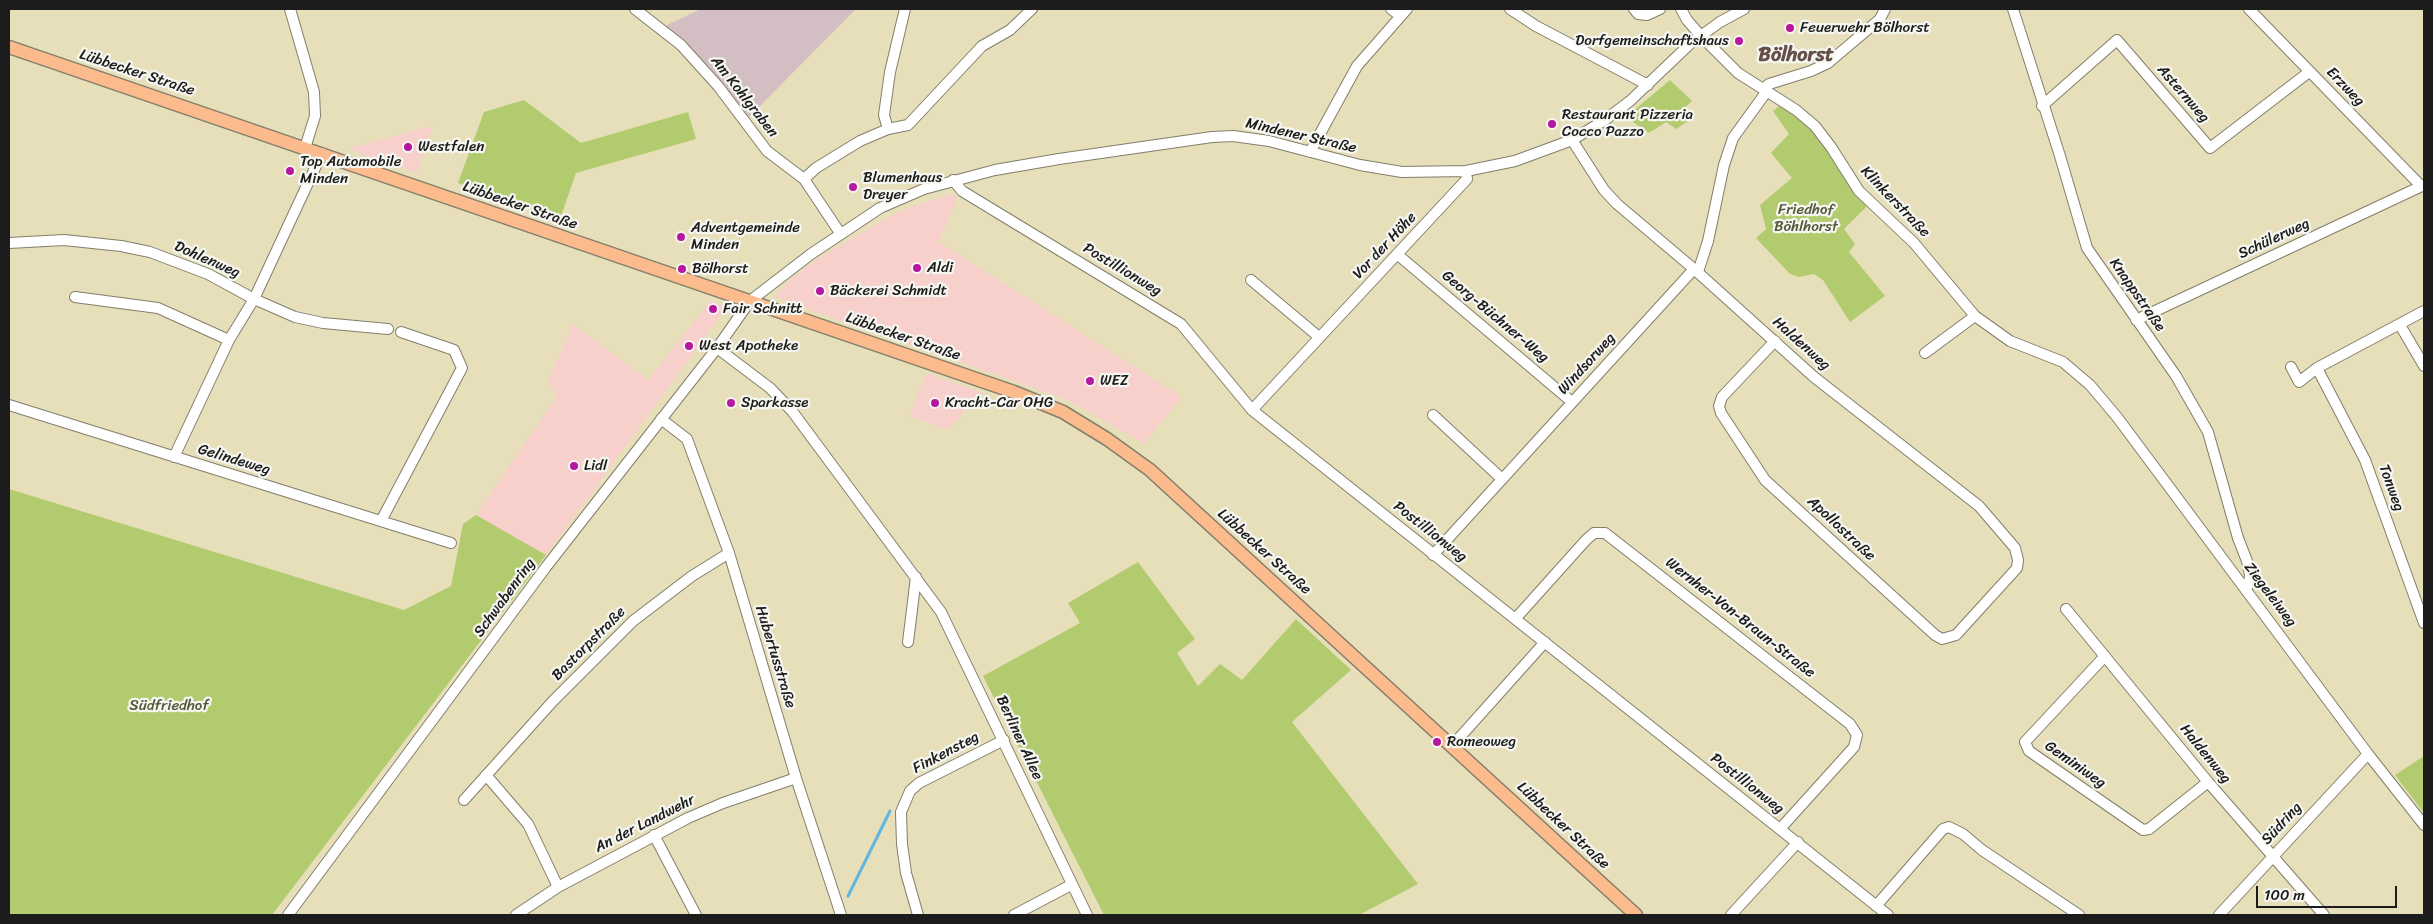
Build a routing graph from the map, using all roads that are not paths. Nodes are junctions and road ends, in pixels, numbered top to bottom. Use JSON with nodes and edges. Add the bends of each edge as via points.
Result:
{"nodes":[{"id":1,"x":290,"y":9,"type":"edge"},
{"id":2,"x":635,"y":9,"type":"edge"},
{"id":3,"x":905,"y":9,"type":"edge"},
{"id":4,"x":1032,"y":9,"type":"edge"},
{"id":5,"x":1510,"y":9,"type":"edge"},
{"id":6,"x":1634,"y":9,"type":"edge"},
{"id":7,"x":1660,"y":9,"type":"edge"},
{"id":8,"x":1681,"y":9,"type":"edge"},
{"id":9,"x":1744,"y":9,"type":"edge"},
{"id":10,"x":1885,"y":9,"type":"edge"},
{"id":11,"x":2013,"y":9,"type":"edge"},
{"id":12,"x":2248,"y":9,"type":"edge"},
{"id":13,"x":1399,"y":11,"type":"edge"},
{"id":14,"x":1701,"y":36,"type":"junction"},
{"id":15,"x":9,"y":47,"type":"edge"},
{"id":16,"x":2309,"y":72,"type":"junction"},
{"id":17,"x":1648,"y":85,"type":"junction"},
{"id":18,"x":1765,"y":90,"type":"junction"},
{"id":19,"x":2042,"y":106,"type":"junction"},
{"id":20,"x":888,"y":129,"type":"junction"},
{"id":21,"x":1572,"y":140,"type":"junction"},
{"id":22,"x":304,"y":148,"type":"junction"},
{"id":23,"x":1310,"y":152,"type":"junction"},
{"id":24,"x":322,"y":153,"type":"junction"},
{"id":25,"x":1466,"y":171,"type":"junction"},
{"id":26,"x":804,"y":179,"type":"junction"},
{"id":27,"x":953,"y":180,"type":"junction"},
{"id":28,"x":2423,"y":186,"type":"edge"},
{"id":29,"x":840,"y":234,"type":"junction"},
{"id":30,"x":9,"y":243,"type":"edge"},
{"id":31,"x":1398,"y":255,"type":"junction"},
{"id":32,"x":1696,"y":270,"type":"junction"},
{"id":33,"x":1251,"y":280,"type":"dead end"},
{"id":34,"x":75,"y":297,"type":"dead end"},
{"id":35,"x":254,"y":299,"type":"junction"},
{"id":36,"x":750,"y":301,"type":"junction"},
{"id":37,"x":2424,"y":311,"type":"edge"},
{"id":38,"x":1975,"y":316,"type":"junction"},
{"id":39,"x":2136,"y":320,"type":"junction"},
{"id":40,"x":2400,"y":325,"type":"junction"},
{"id":41,"x":388,"y":329,"type":"dead end"},
{"id":42,"x":400,"y":332,"type":"dead end"},
{"id":43,"x":1318,"y":337,"type":"junction"},
{"id":44,"x":228,"y":340,"type":"junction"},
{"id":45,"x":1775,"y":341,"type":"junction"},
{"id":46,"x":717,"y":348,"type":"junction"},
{"id":47,"x":1925,"y":353,"type":"dead end"},
{"id":48,"x":2424,"y":366,"type":"edge"},
{"id":49,"x":2291,"y":367,"type":"dead end"},
{"id":50,"x":2317,"y":368,"type":"junction"},
{"id":51,"x":2090,"y":385,"type":"joint"},
{"id":52,"x":1572,"y":402,"type":"junction"},
{"id":53,"x":9,"y":405,"type":"edge"},
{"id":54,"x":1252,"y":410,"type":"junction"},
{"id":55,"x":1433,"y":416,"type":"dead end"},
{"id":56,"x":661,"y":419,"type":"junction"},
{"id":57,"x":174,"y":457,"type":"junction"},
{"id":58,"x":1502,"y":479,"type":"junction"},
{"id":59,"x":381,"y":521,"type":"junction"},
{"id":60,"x":450,"y":543,"type":"dead end"},
{"id":61,"x":729,"y":553,"type":"junction"},
{"id":62,"x":1434,"y":555,"type":"junction"},
{"id":63,"x":2018,"y":560,"type":"joint"},
{"id":64,"x":916,"y":577,"type":"junction"},
{"id":65,"x":2246,"y":589,"type":"junction"},
{"id":66,"x":2066,"y":609,"type":"dead end"},
{"id":67,"x":1516,"y":618,"type":"junction"},
{"id":68,"x":2424,"y":623,"type":"edge"},
{"id":69,"x":908,"y":642,"type":"dead end"},
{"id":70,"x":1545,"y":642,"type":"junction"},
{"id":71,"x":2105,"y":656,"type":"junction"},
{"id":72,"x":1004,"y":740,"type":"junction"},
{"id":73,"x":1452,"y":746,"type":"junction"},
{"id":74,"x":2368,"y":754,"type":"junction"},
{"id":75,"x":486,"y":775,"type":"junction"},
{"id":76,"x":796,"y":778,"type":"junction"},
{"id":77,"x":2208,"y":782,"type":"junction"},
{"id":78,"x":464,"y":800,"type":"dead end"},
{"id":79,"x":2424,"y":825,"type":"edge"},
{"id":80,"x":1780,"y":828,"type":"junction"},
{"id":81,"x":654,"y":835,"type":"junction"},
{"id":82,"x":1798,"y":842,"type":"junction"},
{"id":83,"x":2272,"y":857,"type":"junction"},
{"id":84,"x":1072,"y":885,"type":"junction"},
{"id":85,"x":558,"y":886,"type":"junction"},
{"id":86,"x":1876,"y":906,"type":"junction"},
{"id":87,"x":288,"y":915,"type":"edge"},
{"id":88,"x":516,"y":915,"type":"edge"},
{"id":89,"x":696,"y":915,"type":"edge"},
{"id":90,"x":841,"y":915,"type":"edge"},
{"id":91,"x":918,"y":915,"type":"edge"},
{"id":92,"x":1014,"y":915,"type":"edge"},
{"id":93,"x":1087,"y":915,"type":"edge"},
{"id":94,"x":1636,"y":915,"type":"edge"},
{"id":95,"x":1731,"y":915,"type":"edge"},
{"id":96,"x":1888,"y":915,"type":"edge"},
{"id":97,"x":2079,"y":915,"type":"edge"},
{"id":98,"x":2219,"y":915,"type":"edge"},
{"id":99,"x":2324,"y":915,"type":"edge"}],
"edges":[{"from":1,"to":22,"type":"street","via":[[314,92],[315,116]]},
{"from":2,"to":26,"type":"street","name":"Am Kohlgraben","via":[[681,45],[718,86],[767,151]]},
{"from":3,"to":20,"type":"street","via":[[890,72],[884,115]]},
{"from":4,"to":20,"type":"street","via":[[1010,30],[982,46],[908,125]]},
{"from":5,"to":17,"type":"street"},
{"from":6,"to":7,"type":"street","via":[[1638,14],[1647,15]]},
{"from":8,"to":14,"type":"street","name":"Klinkerstraße"},
{"from":9,"to":14,"type":"street","name":"Mindener Straße"},
{"from":10,"to":18,"type":"street","via":[[1880,19],[1828,63],[1768,84]]},
{"from":11,"to":19,"type":"street","name":"Knappstraße"},
{"from":12,"to":16,"type":"street","name":"Erzweg"},
{"from":13,"to":23,"type":"street","via":[[1357,66]]},
{"from":14,"to":17,"type":"street","name":"Mindener Straße"},
{"from":14,"to":18,"type":"street","name":"Klinkerstraße","via":[[1738,73]]},
{"from":15,"to":22,"type":"main road","name":"Lübbecker Straße"},
{"from":16,"to":19,"type":"street","name":"Asternweg","via":[[2210,148],[2117,40]]},
{"from":16,"to":28,"type":"street","name":"Erzweg"},
{"from":17,"to":21,"type":"street","name":"Mindener Straße","via":[[1605,120]]},
{"from":18,"to":32,"type":"street","name":"Windsorweg","via":[[1733,138],[1721,174],[1708,241]]},
{"from":18,"to":38,"type":"street","name":"Klinkerstraße","via":[[1815,126],[1860,191],[1914,243]]},
{"from":19,"to":39,"type":"street","name":"Knappstraße","via":[[2087,248]]},
{"from":20,"to":26,"type":"street","via":[[852,146]]},
{"from":21,"to":25,"type":"street","name":"Mindener Straße","via":[[1515,162]]},
{"from":21,"to":32,"type":"street","name":"Haldenweg","via":[[1604,190]]},
{"from":22,"to":24,"type":"main road","name":"Lübbecker Straße"},
{"from":23,"to":25,"type":"street","name":"Mindener Straße","via":[[1402,172]]},
{"from":23,"to":27,"type":"street","name":"Mindener Straße","via":[[1250,138],[1212,137],[1059,159]]},
{"from":24,"to":35,"type":"street"},
{"from":24,"to":36,"type":"main road","name":"Lübbecker Straße"},
{"from":25,"to":31,"type":"street","name":"Vor der Höhe","via":[[1467,179]]},
{"from":26,"to":29,"type":"street","name":"Am Kohlgraben"},
{"from":27,"to":29,"type":"street","name":"Mindener Straße","via":[[880,208]]},
{"from":27,"to":54,"type":"street","name":"Postillionweg","via":[[962,191],[1181,324]]},
{"from":28,"to":39,"type":"street","name":"Schülerweg"},
{"from":29,"to":36,"type":"street","name":"Mindener Straße"},
{"from":30,"to":35,"type":"street","name":"Dohlenweg","via":[[64,240],[150,252],[208,274]]},
{"from":31,"to":43,"type":"street","name":"Vor der Höhe"},
{"from":31,"to":52,"type":"street","name":"Georg-Büchner-Weg"},
{"from":32,"to":45,"type":"street","name":"Haldenweg"},
{"from":32,"to":52,"type":"street","name":"Windsorweg"},
{"from":33,"to":43,"type":"street"},
{"from":34,"to":44,"type":"street","via":[[158,308]]},
{"from":35,"to":41,"type":"street","name":"Dohlenweg","via":[[295,317]]},
{"from":35,"to":44,"type":"street"},
{"from":36,"to":46,"type":"street","name":"Schwabenring"},
{"from":36,"to":73,"type":"main road","name":"Lübbecker Straße","via":[[1014,392],[1063,412],[1107,439],[1156,476]]},
{"from":37,"to":40,"type":"street"},
{"from":38,"to":47,"type":"street"},
{"from":38,"to":51,"type":"street","name":"Klinkerstraße","via":[[2010,341],[2063,362]]},
{"from":39,"to":65,"type":"street","name":"Knappstraße","via":[[2176,376],[2208,432],[2247,561],[2250,575]]},
{"from":40,"to":48,"type":"street"},
{"from":40,"to":50,"type":"street"},
{"from":42,"to":59,"type":"street","via":[[454,350],[462,368]]},
{"from":43,"to":54,"type":"street","name":"Vor der Höhe"},
{"from":44,"to":57,"type":"street"},
{"from":45,"to":63,"type":"street","name":"Haldenweg","via":[[1837,395],[1979,506],[2015,548]]},
{"from":45,"to":63,"type":"street","name":"Apollostraße","via":[[1722,397],[1720,413],[1765,480],[1928,628],[1942,639],[1956,635],[2013,573]]},
{"from":46,"to":56,"type":"street","name":"Schwabenring"},
{"from":46,"to":64,"type":"street","name":"Berliner Allee","via":[[770,388],[792,411]]},
{"from":49,"to":50,"type":"street","via":[[2300,382]]},
{"from":50,"to":68,"type":"street","name":"Tonweg","via":[[2365,460]]},
{"from":51,"to":65,"type":"street","name":"Ziegeleiweg"},
{"from":52,"to":58,"type":"street","name":"Windsorweg"},
{"from":53,"to":57,"type":"street","name":"Gelindeweg"},
{"from":54,"to":62,"type":"street","name":"Postillionweg"},
{"from":55,"to":58,"type":"street"},
{"from":56,"to":61,"type":"street","name":"Hubertusstraße","via":[[687,439]]},
{"from":56,"to":87,"type":"street","name":"Schwabenring","via":[[546,567]]},
{"from":57,"to":59,"type":"street","name":"Gelindeweg"},
{"from":58,"to":62,"type":"street","name":"Windsorweg"},
{"from":59,"to":60,"type":"street","name":"Gelindeweg"},
{"from":61,"to":75,"type":"street","name":"Bastorpstraße","via":[[692,576],[633,621],[552,701]]},
{"from":61,"to":76,"type":"street","name":"Hubertusstraße"},
{"from":62,"to":67,"type":"street","name":"Postillionweg"},
{"from":64,"to":69,"type":"street"},
{"from":64,"to":72,"type":"street","name":"Berliner Allee","via":[[941,612]]},
{"from":65,"to":74,"type":"street","name":"Ziegeleiweg"},
{"from":66,"to":71,"type":"street","name":"Haldenweg"},
{"from":67,"to":70,"type":"street","name":"Postillionweg"},
{"from":67,"to":80,"type":"street","name":"Wernher-Von-Braun-Straße","via":[[1586,540],[1594,533],[1605,532],[1850,724],[1857,735],[1854,747]]},
{"from":70,"to":73,"type":"street"},
{"from":70,"to":80,"type":"street","name":"Postillionweg"},
{"from":71,"to":77,"type":"street","name":"Haldenweg"},
{"from":71,"to":77,"type":"street","name":"Geminiweg","via":[[2025,742],[2029,751],[2143,830],[2149,829]]},
{"from":72,"to":84,"type":"street","name":"Berliner Allee"},
{"from":72,"to":91,"type":"street","name":"Finkensteg","via":[[919,783],[907,796],[901,812],[902,844]]},
{"from":73,"to":94,"type":"main road","name":"Lübbecker Straße"},
{"from":74,"to":79,"type":"street","name":"Ziegeleiweg"},
{"from":74,"to":83,"type":"street","name":"Südring"},
{"from":75,"to":78,"type":"street","name":"Bastorpstraße"},
{"from":75,"to":85,"type":"street","via":[[528,824]]},
{"from":76,"to":81,"type":"street","name":"An der Landwehr","via":[[723,803]]},
{"from":76,"to":90,"type":"street","name":"Hubertusstraße"},
{"from":77,"to":83,"type":"street","name":"Haldenweg"},
{"from":80,"to":82,"type":"street","name":"Postillionweg"},
{"from":81,"to":85,"type":"street","name":"An der Landwehr"},
{"from":81,"to":89,"type":"street"},
{"from":82,"to":86,"type":"street","name":"Postillionweg"},
{"from":82,"to":95,"type":"street"},
{"from":83,"to":98,"type":"street","name":"Südring"},
{"from":83,"to":99,"type":"street","name":"Haldenweg"},
{"from":84,"to":92,"type":"street"},
{"from":84,"to":93,"type":"street","name":"Berliner Allee"},
{"from":85,"to":88,"type":"street","name":"An der Landwehr"},
{"from":86,"to":96,"type":"street","name":"Postillionweg"},
{"from":86,"to":97,"type":"street","via":[[1943,829],[1949,827]]}]}
